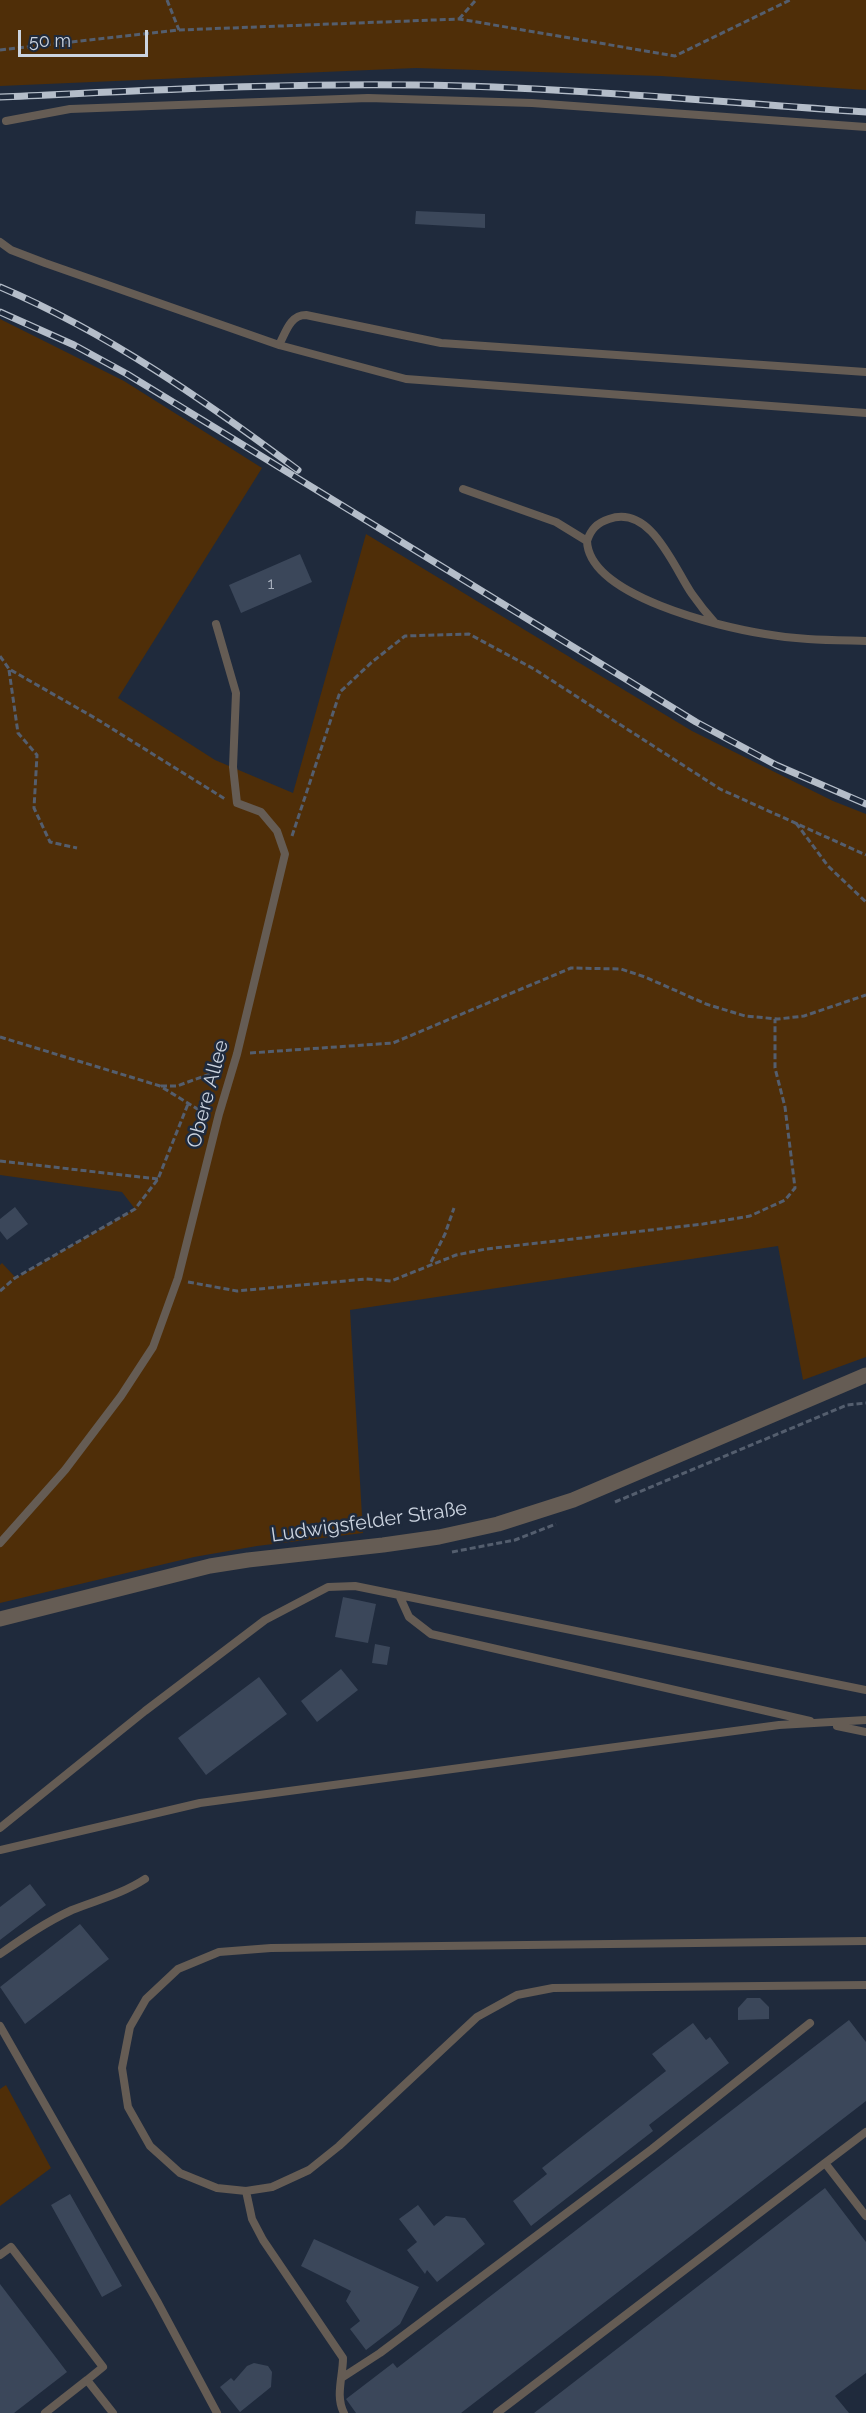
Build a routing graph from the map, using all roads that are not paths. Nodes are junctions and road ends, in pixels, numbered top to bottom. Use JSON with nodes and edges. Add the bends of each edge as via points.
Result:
{"nodes":[{"id":1,"x":6,"y":121,"type":"dead end"},
{"id":2,"x":866,"y":127,"type":"edge"},
{"id":3,"x":0,"y":242,"type":"edge"},
{"id":4,"x":279,"y":345,"type":"junction"},
{"id":5,"x":866,"y":372,"type":"edge"},
{"id":6,"x":866,"y":413,"type":"edge"},
{"id":7,"x":464,"y":489,"type":"dead end"},
{"id":8,"x":587,"y":541,"type":"junction"},
{"id":9,"x":216,"y":624,"type":"dead end"},
{"id":10,"x":715,"y":624,"type":"junction"},
{"id":11,"x":866,"y":641,"type":"edge"},
{"id":12,"x":866,"y":1375,"type":"edge"},
{"id":13,"x":0,"y":1544,"type":"edge"},
{"id":14,"x":399,"y":1595,"type":"junction"},
{"id":15,"x":0,"y":1619,"type":"edge"},
{"id":16,"x":866,"y":1690,"type":"edge"},
{"id":17,"x":866,"y":1720,"type":"edge"},
{"id":18,"x":822,"y":1724,"type":"junction"},
{"id":19,"x":866,"y":1732,"type":"edge"},
{"id":20,"x":0,"y":1828,"type":"edge"},
{"id":21,"x":0,"y":1850,"type":"edge"},
{"id":22,"x":145,"y":1879,"type":"dead end"},
{"id":23,"x":866,"y":1941,"type":"edge"},
{"id":24,"x":0,"y":1954,"type":"edge"},
{"id":25,"x":866,"y":1985,"type":"edge"},
{"id":26,"x":810,"y":2023,"type":"dead end"},
{"id":27,"x":0,"y":2026,"type":"edge"},
{"id":28,"x":866,"y":2132,"type":"edge"},
{"id":29,"x":825,"y":2163,"type":"junction"},
{"id":30,"x":246,"y":2191,"type":"junction"},
{"id":31,"x":866,"y":2216,"type":"edge"},
{"id":32,"x":0,"y":2255,"type":"edge"},
{"id":33,"x":343,"y":2378,"type":"junction"},
{"id":34,"x":87,"y":2380,"type":"junction"},
{"id":35,"x":45,"y":2413,"type":"edge"},
{"id":36,"x":113,"y":2413,"type":"edge"},
{"id":37,"x":218,"y":2413,"type":"edge"},
{"id":38,"x":344,"y":2413,"type":"edge"},
{"id":39,"x":497,"y":2413,"type":"edge"}],
"edges":[{"from":1,"to":2,"type":"lane","via":[[70,109],[368,98],[532,103]]},
{"from":3,"to":4,"type":"lane","via":[[45,263]]},
{"from":4,"to":5,"type":"lane","via":[[292,320],[306,315],[441,343]]},
{"from":4,"to":6,"type":"lane","via":[[406,379]]},
{"from":7,"to":8,"type":"lane","via":[[556,522]]},
{"from":8,"to":10,"type":"lane","via":[[588,552],[596,564],[619,585],[669,609]]},
{"from":8,"to":10,"type":"lane","via":[[591,530],[602,522],[617,516],[636,519],[655,535]]},
{"from":9,"to":13,"type":"lane","name":"Obere Allee","via":[[236,693],[233,767],[237,803],[261,812],[277,831],[285,854],[178,1278],[153,1347],[64,1470]]},
{"from":10,"to":11,"type":"lane","via":[[810,640]]},
{"from":12,"to":15,"type":"street","name":"Ludwigsfelder Straße","via":[[573,1500],[528,1515],[439,1537],[210,1566]]},
{"from":14,"to":16,"type":"lane"},
{"from":14,"to":18,"type":"lane","via":[[410,1617],[431,1634]]},
{"from":14,"to":20,"type":"lane","via":[[355,1586],[328,1587],[265,1620]]},
{"from":17,"to":18,"type":"lane"},
{"from":18,"to":19,"type":"lane"},
{"from":18,"to":21,"type":"lane","via":[[779,1725],[200,1803]]},
{"from":22,"to":24,"type":"lane","via":[[128,1890],[73,1910]]},
{"from":23,"to":30,"type":"lane","via":[[271,1948],[219,1952],[178,1969],[146,1999],[130,2027],[122,2068],[128,2107],[150,2146],[180,2173],[217,2188]]},
{"from":25,"to":30,"type":"lane","via":[[553,1988],[516,1995],[477,2017],[309,2170],[272,2187]]},
{"from":26,"to":33,"type":"lane","via":[[642,2156]]},
{"from":27,"to":37,"type":"lane"},
{"from":28,"to":29,"type":"lane"},
{"from":29,"to":31,"type":"lane"},
{"from":29,"to":39,"type":"lane"},
{"from":30,"to":33,"type":"lane","via":[[252,2219],[263,2240],[344,2358]]},
{"from":32,"to":34,"type":"lane","via":[[11,2247],[103,2367]]},
{"from":33,"to":38,"type":"lane","via":[[338,2395]]},
{"from":34,"to":35,"type":"lane"},
{"from":34,"to":36,"type":"lane"}]}
